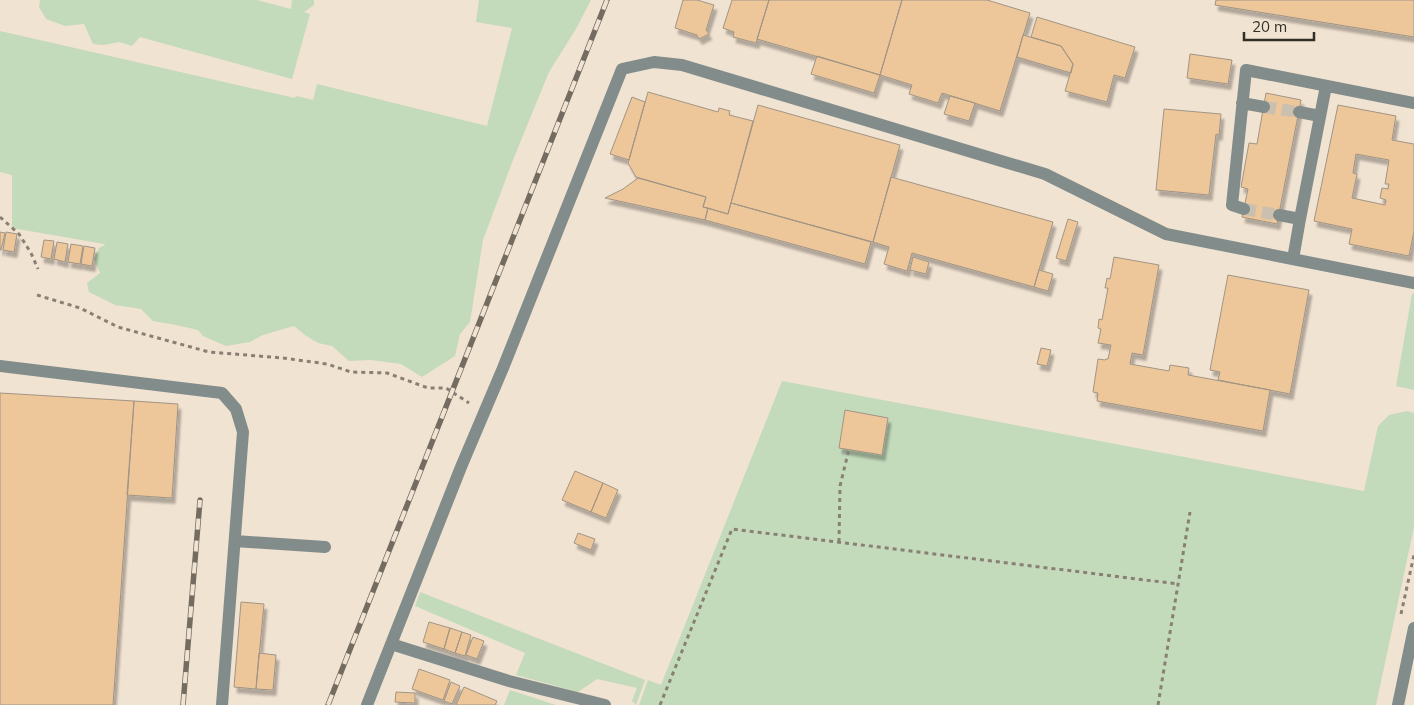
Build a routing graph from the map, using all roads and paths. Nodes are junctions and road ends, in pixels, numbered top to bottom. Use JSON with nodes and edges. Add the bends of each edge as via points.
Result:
{"nodes":[{"id":1,"x":1326,"y":86,"type":"junction"},
{"id":2,"x":1242,"y":103,"type":"junction"},
{"id":3,"x":1414,"y":103,"type":"edge"},
{"id":4,"x":1264,"y":107,"type":"tunnel mouth"},
{"id":5,"x":1299,"y":112,"type":"tunnel mouth"},
{"id":6,"x":1320,"y":116,"type":"junction"},
{"id":7,"x":1244,"y":209,"type":"dead end"},
{"id":8,"x":1279,"y":215,"type":"tunnel mouth"},
{"id":9,"x":0,"y":217,"type":"edge"},
{"id":10,"x":1300,"y":219,"type":"junction"},
{"id":11,"x":1293,"y":259,"type":"junction"},
{"id":12,"x":38,"y":269,"type":"dead end"},
{"id":13,"x":1414,"y":283,"type":"edge"},
{"id":14,"x":37,"y":295,"type":"dead end"},
{"id":15,"x":0,"y":366,"type":"edge"},
{"id":16,"x":484,"y":414,"type":"junction"},
{"id":17,"x":850,"y":449,"type":"dead end"},
{"id":18,"x":1190,"y":512,"type":"dead end"},
{"id":19,"x":235,"y":541,"type":"junction"},
{"id":20,"x":839,"y":542,"type":"junction"},
{"id":21,"x":325,"y":546,"type":"dead end"},
{"id":22,"x":1178,"y":584,"type":"junction"},
{"id":23,"x":1414,"y":628,"type":"edge"},
{"id":24,"x":391,"y":644,"type":"junction"},
{"id":25,"x":222,"y":705,"type":"edge"},
{"id":26,"x":367,"y":705,"type":"edge"},
{"id":27,"x":605,"y":705,"type":"edge"},
{"id":28,"x":660,"y":705,"type":"edge"},
{"id":29,"x":1158,"y":705,"type":"edge"},
{"id":30,"x":1398,"y":705,"type":"edge"}],
"edges":[{"from":1,"to":2,"type":"street","via":[[1246,70]]},
{"from":1,"to":3,"type":"street"},
{"from":1,"to":6,"type":"street"},
{"from":2,"to":4,"type":"street"},
{"from":2,"to":7,"type":"street","via":[[1232,206]]},
{"from":5,"to":6,"type":"street"},
{"from":6,"to":10,"type":"street"},
{"from":8,"to":10,"type":"street"},
{"from":9,"to":12,"type":"path","via":[[19,234]]},
{"from":10,"to":11,"type":"street"},
{"from":11,"to":13,"type":"street"},
{"from":11,"to":16,"type":"street","via":[[1166,234],[1046,174],[682,65],[654,62],[622,69]]},
{"from":14,"to":16,"type":"path","via":[[80,308],[118,327],[209,352],[327,364],[351,372],[387,372],[428,388],[446,388]]},
{"from":15,"to":19,"type":"street","via":[[222,393],[236,409],[243,432]]},
{"from":16,"to":24,"type":"street"},
{"from":17,"to":20,"type":"path","via":[[840,486]]},
{"from":18,"to":22,"type":"path"},
{"from":19,"to":21,"type":"street"},
{"from":19,"to":25,"type":"street"},
{"from":20,"to":22,"type":"path"},
{"from":20,"to":28,"type":"path","via":[[732,529]]},
{"from":22,"to":29,"type":"path"},
{"from":23,"to":30,"type":"street"},
{"from":24,"to":26,"type":"street"},
{"from":24,"to":27,"type":"street","via":[[508,681]]}]}
